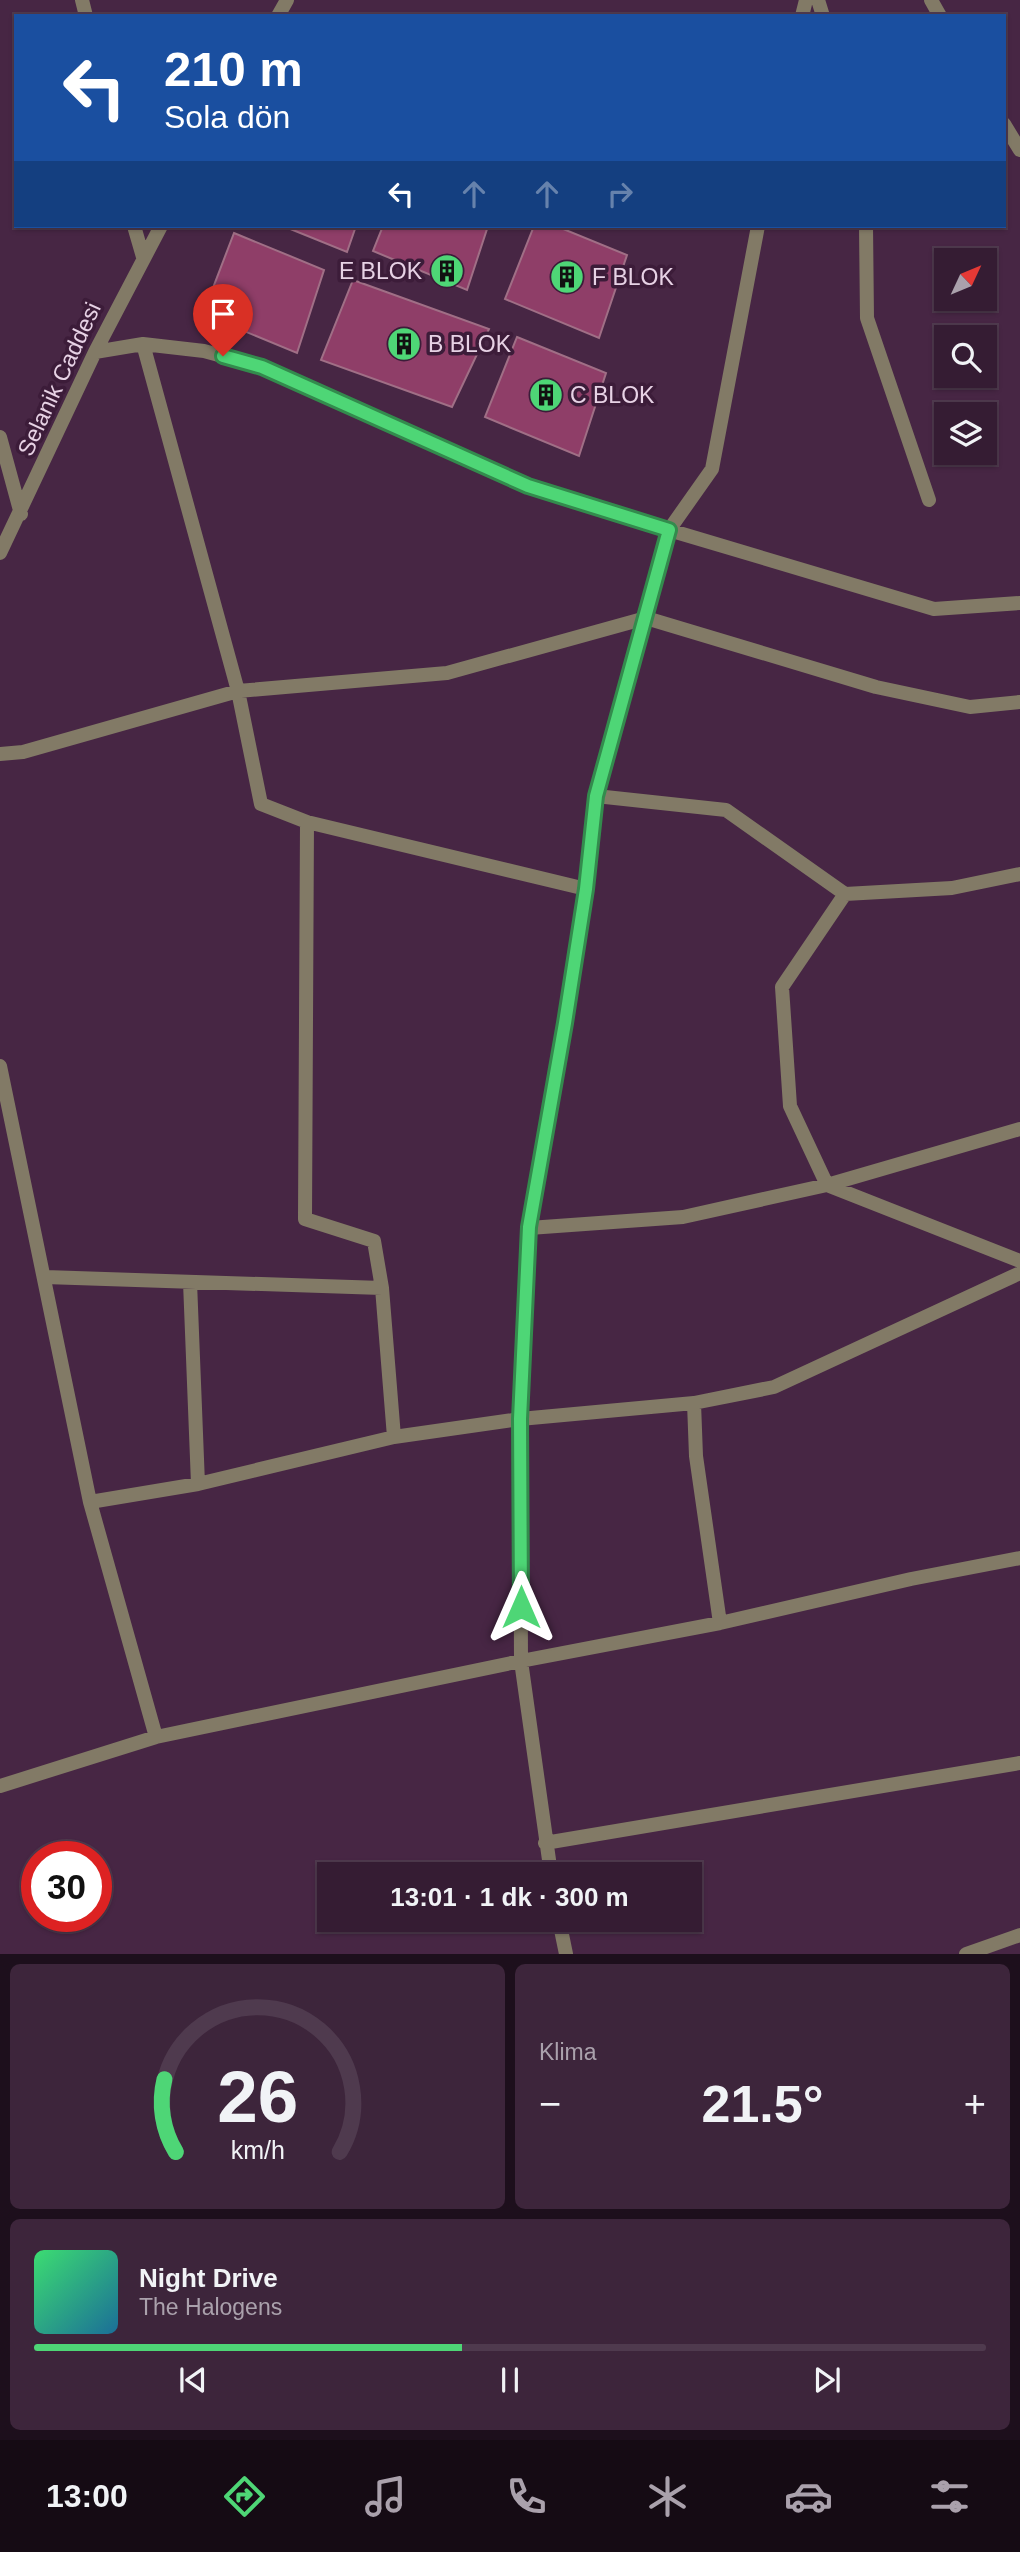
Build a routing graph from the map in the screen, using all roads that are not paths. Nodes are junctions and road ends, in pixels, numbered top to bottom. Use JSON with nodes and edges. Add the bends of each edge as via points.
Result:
{"nodes":[{"id":1,"x":1006,"y":127,"type":"edge"},
{"id":2,"x":1020,"y":150,"type":"edge"},
{"id":3,"x":135,"y":228,"type":"edge"},
{"id":4,"x":159,"y":228,"type":"edge"},
{"id":5,"x":758,"y":228,"type":"edge"},
{"id":6,"x":866,"y":228,"type":"edge"},
{"id":7,"x":143,"y":257,"type":"junction"},
{"id":8,"x":143,"y":344,"type":"junction"},
{"id":9,"x":95,"y":352,"type":"junction"},
{"id":10,"x":0,"y":437,"type":"edge"},
{"id":11,"x":929,"y":500,"type":"dead end"},
{"id":12,"x":21,"y":513,"type":"junction"},
{"id":13,"x":669,"y":530,"type":"junction"},
{"id":14,"x":0,"y":553,"type":"edge"},
{"id":15,"x":1020,"y":603,"type":"edge"},
{"id":16,"x":646,"y":618,"type":"junction"},
{"id":17,"x":238,"y":691,"type":"junction"},
{"id":18,"x":1020,"y":702,"type":"edge"},
{"id":19,"x":0,"y":754,"type":"edge"},
{"id":20,"x":596,"y":796,"type":"junction"},
{"id":21,"x":307,"y":822,"type":"junction"},
{"id":22,"x":1020,"y":874,"type":"edge"},
{"id":23,"x":586,"y":889,"type":"junction"},
{"id":24,"x":845,"y":894,"type":"junction"},
{"id":25,"x":0,"y":1066,"type":"edge"},
{"id":26,"x":1020,"y":1129,"type":"edge"},
{"id":27,"x":827,"y":1185,"type":"junction"},
{"id":28,"x":529,"y":1227,"type":"junction"},
{"id":29,"x":1020,"y":1261,"type":"edge"},
{"id":30,"x":1020,"y":1273,"type":"edge"},
{"id":31,"x":44,"y":1278,"type":"junction"},
{"id":32,"x":190,"y":1282,"type":"junction"},
{"id":33,"x":382,"y":1289,"type":"junction"},
{"id":34,"x":694,"y":1403,"type":"junction"},
{"id":35,"x":520,"y":1419,"type":"junction"},
{"id":36,"x":394,"y":1437,"type":"junction"},
{"id":37,"x":198,"y":1484,"type":"junction"},
{"id":38,"x":90,"y":1503,"type":"junction"},
{"id":39,"x":1020,"y":1558,"type":"edge"},
{"id":40,"x":720,"y":1623,"type":"junction"},
{"id":41,"x":521,"y":1661,"type":"junction"},
{"id":42,"x":156,"y":1737,"type":"junction"},
{"id":43,"x":1020,"y":1763,"type":"edge"},
{"id":44,"x":0,"y":1786,"type":"edge"},
{"id":45,"x":545,"y":1843,"type":"junction"},
{"id":46,"x":549,"y":1862,"type":"edge"},
{"id":47,"x":561,"y":1932,"type":"edge"},
{"id":48,"x":1020,"y":1935,"type":"edge"},
{"id":49,"x":566,"y":1954,"type":"edge"},
{"id":50,"x":966,"y":1954,"type":"edge"}],
"edges":[{"from":1,"to":2,"type":"street"},
{"from":3,"to":7,"type":"street"},
{"from":4,"to":7,"type":"street","name":"Selanik Caddesi"},
{"from":5,"to":13,"type":"street","via":[[712,469]]},
{"from":6,"to":11,"type":"street","via":[[867,318]]},
{"from":7,"to":9,"type":"street","name":"Selanik Caddesi"},
{"from":8,"to":9,"type":"street"},
{"from":8,"to":13,"type":"street","via":[[204,351],[262,367],[528,486]]},
{"from":8,"to":17,"type":"street"},
{"from":9,"to":12,"type":"street","name":"Selanik Caddesi"},
{"from":10,"to":12,"type":"street"},
{"from":12,"to":14,"type":"street","name":"Selanik Caddesi"},
{"from":13,"to":15,"type":"street","via":[[934,610]]},
{"from":13,"to":16,"type":"street"},
{"from":16,"to":17,"type":"street","via":[[447,673]]},
{"from":16,"to":18,"type":"street","via":[[876,687],[970,707]]},
{"from":16,"to":20,"type":"street"},
{"from":17,"to":19,"type":"street","via":[[23,752]]},
{"from":17,"to":21,"type":"street","via":[[261,804]]},
{"from":20,"to":23,"type":"street"},
{"from":20,"to":24,"type":"street","via":[[726,810]]},
{"from":21,"to":23,"type":"street"},
{"from":21,"to":33,"type":"street","via":[[305,1219],[374,1241]]},
{"from":22,"to":24,"type":"street","via":[[952,888]]},
{"from":23,"to":28,"type":"street"},
{"from":24,"to":27,"type":"street","via":[[782,987],[790,1107]]},
{"from":25,"to":31,"type":"street"},
{"from":26,"to":27,"type":"street"},
{"from":27,"to":28,"type":"street","via":[[683,1217]]},
{"from":27,"to":29,"type":"street"},
{"from":28,"to":35,"type":"street"},
{"from":30,"to":34,"type":"street","via":[[774,1387]]},
{"from":31,"to":32,"type":"street"},
{"from":31,"to":38,"type":"street"},
{"from":32,"to":33,"type":"street"},
{"from":32,"to":37,"type":"street"},
{"from":33,"to":36,"type":"street"},
{"from":34,"to":35,"type":"street"},
{"from":34,"to":40,"type":"street","via":[[696,1456]]},
{"from":35,"to":36,"type":"street"},
{"from":35,"to":41,"type":"street"},
{"from":36,"to":37,"type":"street"},
{"from":37,"to":38,"type":"street"},
{"from":38,"to":42,"type":"street"},
{"from":39,"to":40,"type":"street","via":[[911,1578]]},
{"from":40,"to":41,"type":"street"},
{"from":41,"to":42,"type":"street"},
{"from":41,"to":45,"type":"street"},
{"from":42,"to":44,"type":"street"},
{"from":43,"to":45,"type":"street"},
{"from":45,"to":46,"type":"street"},
{"from":47,"to":49,"type":"street"},
{"from":48,"to":50,"type":"street"}]}
